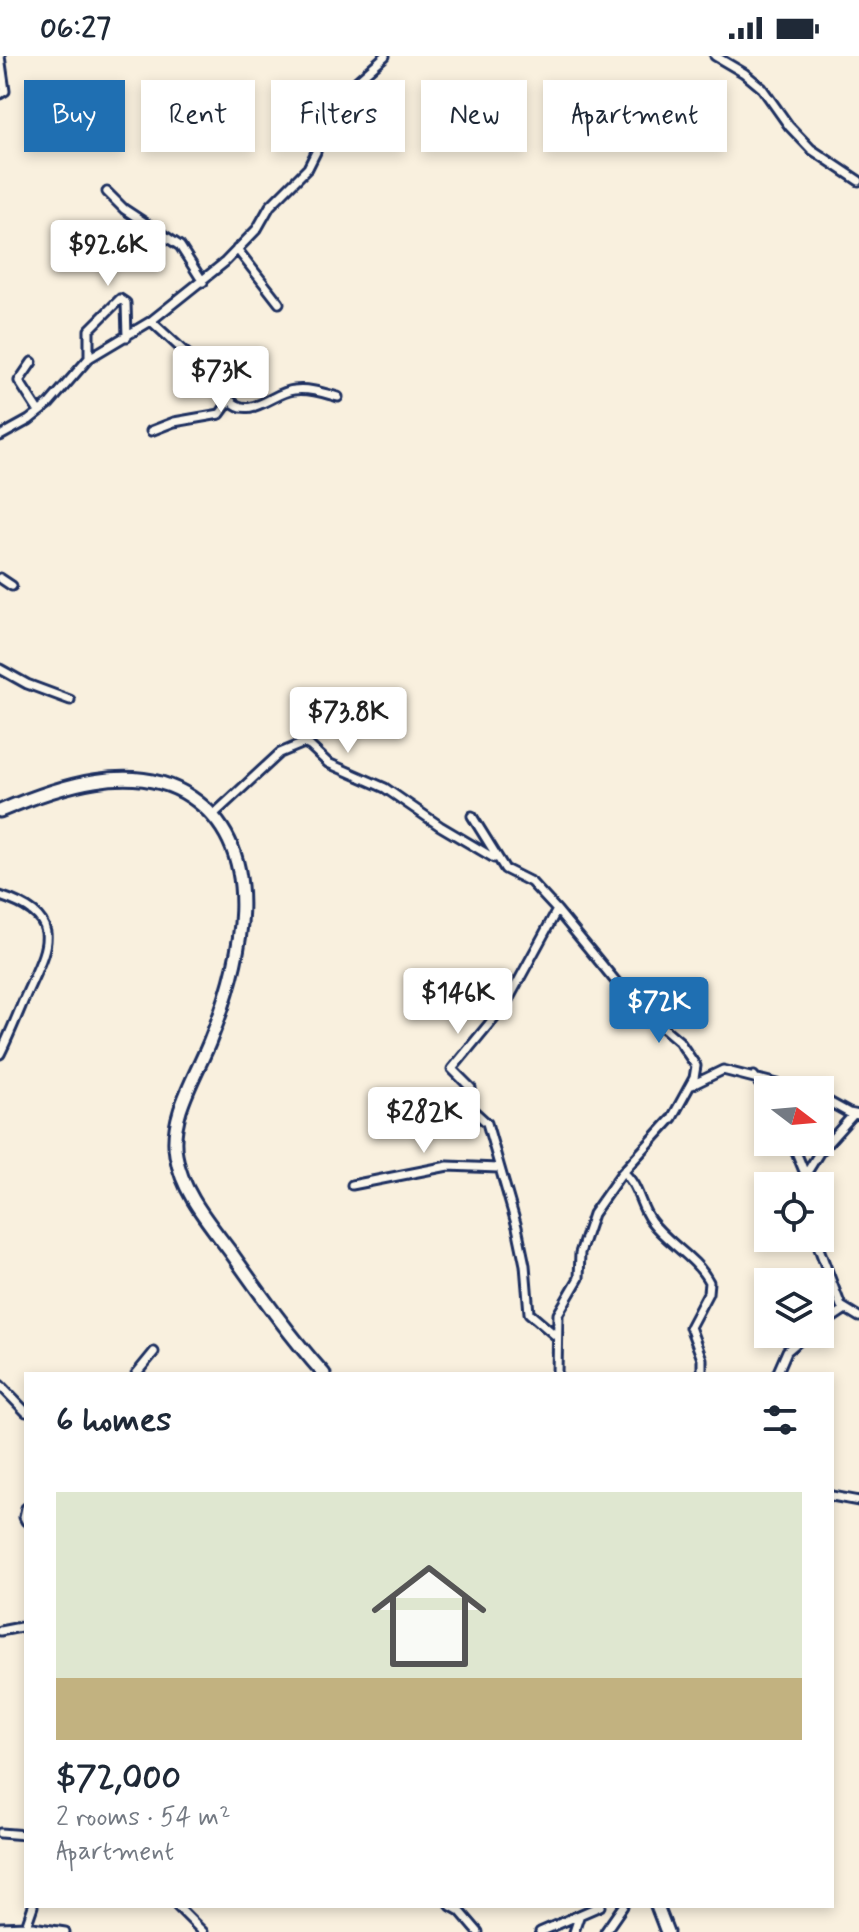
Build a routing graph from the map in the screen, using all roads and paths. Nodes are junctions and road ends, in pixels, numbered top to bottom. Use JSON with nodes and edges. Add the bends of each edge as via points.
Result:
{"nodes":[{"id":1,"x":0,"y":56,"type":"edge"},
{"id":2,"x":385,"y":56,"type":"edge"},
{"id":3,"x":715,"y":56,"type":"edge"},
{"id":4,"x":0,"y":94,"type":"edge"},
{"id":5,"x":859,"y":181,"type":"edge"},
{"id":6,"x":107,"y":192,"type":"dead end"},
{"id":7,"x":237,"y":249,"type":"junction"},
{"id":8,"x":203,"y":282,"type":"junction"},
{"id":9,"x":279,"y":303,"type":"dead end"},
{"id":10,"x":151,"y":321,"type":"junction"},
{"id":11,"x":127,"y":337,"type":"junction"},
{"id":12,"x":89,"y":358,"type":"junction"},
{"id":13,"x":32,"y":362,"type":"dead end"},
{"id":14,"x":338,"y":397,"type":"dead end"},
{"id":15,"x":230,"y":400,"type":"junction"},
{"id":16,"x":39,"y":412,"type":"junction"},
{"id":17,"x":151,"y":431,"type":"dead end"},
{"id":18,"x":0,"y":436,"type":"edge"},
{"id":19,"x":0,"y":578,"type":"edge"},
{"id":20,"x":12,"y":586,"type":"dead end"},
{"id":21,"x":0,"y":669,"type":"edge"},
{"id":22,"x":70,"y":700,"type":"dead end"},
{"id":23,"x":0,"y":811,"type":"edge"},
{"id":24,"x":213,"y":815,"type":"junction"},
{"id":25,"x":472,"y":816,"type":"dead end"},
{"id":26,"x":496,"y":860,"type":"junction"},
{"id":27,"x":0,"y":896,"type":"edge"},
{"id":28,"x":557,"y":910,"type":"junction"},
{"id":29,"x":0,"y":1054,"type":"edge"},
{"id":30,"x":754,"y":1076,"type":"edge"},
{"id":31,"x":690,"y":1086,"type":"junction"},
{"id":32,"x":834,"y":1104,"type":"edge"},
{"id":33,"x":856,"y":1115,"type":"edge"},
{"id":34,"x":498,"y":1168,"type":"junction"},
{"id":35,"x":623,"y":1172,"type":"junction"},
{"id":36,"x":807,"y":1172,"type":"edge"},
{"id":37,"x":352,"y":1185,"type":"dead end"},
{"id":38,"x":821,"y":1252,"type":"edge"},
{"id":39,"x":844,"y":1310,"type":"junction"},
{"id":40,"x":834,"y":1317,"type":"edge"},
{"id":41,"x":859,"y":1317,"type":"edge"},
{"id":42,"x":556,"y":1336,"type":"junction"},
{"id":43,"x":791,"y":1348,"type":"edge"},
{"id":44,"x":154,"y":1352,"type":"dead end"},
{"id":45,"x":138,"y":1372,"type":"edge"},
{"id":46,"x":322,"y":1372,"type":"edge"},
{"id":47,"x":557,"y":1372,"type":"edge"},
{"id":48,"x":702,"y":1372,"type":"edge"},
{"id":49,"x":778,"y":1372,"type":"edge"},
{"id":50,"x":0,"y":1385,"type":"edge"},
{"id":51,"x":24,"y":1410,"type":"edge"},
{"id":52,"x":834,"y":1496,"type":"edge"},
{"id":53,"x":859,"y":1501,"type":"edge"},
{"id":54,"x":24,"y":1626,"type":"edge"},
{"id":55,"x":0,"y":1631,"type":"edge"},
{"id":56,"x":0,"y":1833,"type":"edge"},
{"id":57,"x":24,"y":1835,"type":"edge"},
{"id":58,"x":32,"y":1908,"type":"edge"},
{"id":59,"x":179,"y":1908,"type":"edge"},
{"id":60,"x":455,"y":1908,"type":"edge"},
{"id":61,"x":596,"y":1908,"type":"edge"},
{"id":62,"x":622,"y":1908,"type":"edge"},
{"id":63,"x":658,"y":1908,"type":"edge"},
{"id":64,"x":579,"y":1917,"type":"junction"},
{"id":65,"x":0,"y":1927,"type":"edge"},
{"id":66,"x":25,"y":1929,"type":"edge"},
{"id":67,"x":65,"y":1932,"type":"edge"},
{"id":68,"x":203,"y":1932,"type":"edge"},
{"id":69,"x":478,"y":1932,"type":"edge"},
{"id":70,"x":540,"y":1932,"type":"edge"},
{"id":71,"x":574,"y":1932,"type":"edge"},
{"id":72,"x":605,"y":1932,"type":"edge"},
{"id":73,"x":667,"y":1932,"type":"edge"}],
"edges":[{"from":1,"to":4,"type":"street","via":[[6,89]]},
{"from":2,"to":7,"type":"street","via":[[330,109],[308,168]]},
{"from":3,"to":5,"type":"street","via":[[762,88],[811,149]]},
{"from":6,"to":8,"type":"street","via":[[180,246]]},
{"from":7,"to":8,"type":"street"},
{"from":7,"to":9,"type":"street"},
{"from":8,"to":10,"type":"street"},
{"from":10,"to":11,"type":"street"},
{"from":10,"to":15,"type":"street","via":[[227,383]]},
{"from":11,"to":12,"type":"street"},
{"from":11,"to":12,"type":"street","via":[[126,303],[120,299],[88,332]]},
{"from":12,"to":16,"type":"street"},
{"from":13,"to":16,"type":"street","via":[[19,381]]},
{"from":14,"to":15,"type":"street","via":[[296,389],[248,407]]},
{"from":15,"to":17,"type":"street","via":[[220,414]]},
{"from":16,"to":18,"type":"street"},
{"from":19,"to":20,"type":"street"},
{"from":21,"to":22,"type":"street"},
{"from":23,"to":24,"type":"highway","via":[[39,794],[125,778],[166,784]]},
{"from":24,"to":26,"type":"street","via":[[280,753],[304,743],[328,763],[385,788]]},
{"from":24,"to":46,"type":"highway","via":[[240,868],[240,922],[223,1004],[182,1106],[175,1151],[179,1173],[277,1317]]},
{"from":25,"to":26,"type":"street"},
{"from":26,"to":28,"type":"street","via":[[531,882]]},
{"from":27,"to":29,"type":"street","via":[[28,905],[47,938],[44,958]]},
{"from":28,"to":31,"type":"street","via":[[631,1000],[693,1059],[696,1071]]},
{"from":28,"to":34,"type":"street","via":[[507,1002],[452,1067],[471,1088],[465,1103],[487,1123]]},
{"from":30,"to":31,"type":"street","via":[[720,1070]]},
{"from":31,"to":35,"type":"street","via":[[672,1118]]},
{"from":32,"to":33,"type":"street"},
{"from":33,"to":36,"type":"street"},
{"from":34,"to":37,"type":"street","via":[[448,1166]]},
{"from":34,"to":42,"type":"street","via":[[525,1265],[529,1313]]},
{"from":35,"to":42,"type":"street","via":[[593,1214],[580,1253],[579,1278],[558,1314]]},
{"from":35,"to":48,"type":"street","via":[[635,1184],[654,1225],[709,1282],[690,1327]]},
{"from":38,"to":39,"type":"street"},
{"from":39,"to":40,"type":"street"},
{"from":39,"to":41,"type":"street"},
{"from":42,"to":47,"type":"street"},
{"from":43,"to":49,"type":"street"},
{"from":44,"to":45,"type":"street"},
{"from":50,"to":51,"type":"street"},
{"from":52,"to":53,"type":"street"},
{"from":54,"to":55,"type":"street"},
{"from":56,"to":57,"type":"street"},
{"from":58,"to":66,"type":"street"},
{"from":59,"to":68,"type":"street"},
{"from":60,"to":69,"type":"street"},
{"from":61,"to":64,"type":"street"},
{"from":62,"to":72,"type":"street"},
{"from":63,"to":73,"type":"highway"},
{"from":64,"to":70,"type":"street"},
{"from":64,"to":71,"type":"street"},
{"from":65,"to":66,"type":"street"},
{"from":66,"to":67,"type":"street"}]}
